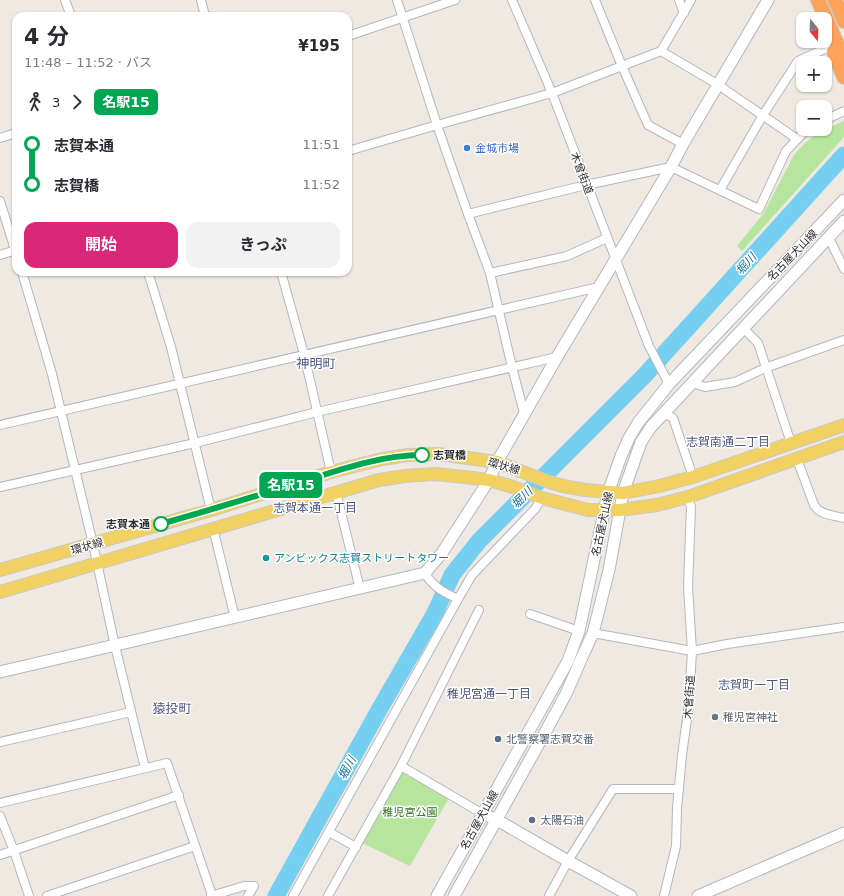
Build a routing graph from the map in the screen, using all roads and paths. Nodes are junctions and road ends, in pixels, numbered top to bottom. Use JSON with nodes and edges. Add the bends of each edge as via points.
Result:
{"nodes":[{"id":1,"x":65,"y":0,"type":"edge"},
{"id":2,"x":201,"y":0,"type":"edge"},
{"id":3,"x":397,"y":0,"type":"edge"},
{"id":4,"x":455,"y":0,"type":"edge"},
{"id":5,"x":512,"y":0,"type":"edge"},
{"id":6,"x":595,"y":0,"type":"edge"},
{"id":7,"x":679,"y":0,"type":"edge"},
{"id":8,"x":691,"y":0,"type":"edge"},
{"id":9,"x":768,"y":0,"type":"edge"},
{"id":10,"x":812,"y":0,"type":"edge"},
{"id":11,"x":818,"y":0,"type":"edge"},
{"id":12,"x":828,"y":0,"type":"edge"},
{"id":13,"x":836,"y":0,"type":"edge"},
{"id":14,"x":844,"y":10,"type":"edge"},
{"id":15,"x":70,"y":12,"type":"edge"},
{"id":16,"x":204,"y":12,"type":"edge"},
{"id":17,"x":817,"y":12,"type":"edge"},
{"id":18,"x":684,"y":13,"type":"junction"},
{"id":19,"x":404,"y":18,"type":"junction"},
{"id":20,"x":844,"y":21,"type":"edge"},
{"id":21,"x":352,"y":35,"type":"edge"},
{"id":22,"x":844,"y":38,"type":"edge"},
{"id":23,"x":827,"y":48,"type":"edge"},
{"id":24,"x":832,"y":48,"type":"edge"},
{"id":25,"x":661,"y":51,"type":"junction"},
{"id":26,"x":844,"y":60,"type":"edge"},
{"id":27,"x":622,"y":66,"type":"junction"},
{"id":28,"x":844,"y":77,"type":"edge"},
{"id":29,"x":717,"y":84,"type":"junction"},
{"id":30,"x":552,"y":94,"type":"junction"},
{"id":31,"x":844,"y":112,"type":"edge"},
{"id":32,"x":763,"y":115,"type":"junction"},
{"id":33,"x":832,"y":117,"type":"edge"},
{"id":34,"x":438,"y":125,"type":"junction"},
{"id":35,"x":12,"y":134,"type":"edge"},
{"id":36,"x":800,"y":136,"type":"edge"},
{"id":37,"x":0,"y":138,"type":"edge"},
{"id":38,"x":797,"y":139,"type":"junction"},
{"id":39,"x":683,"y":144,"type":"junction"},
{"id":40,"x":352,"y":150,"type":"edge"},
{"id":41,"x":672,"y":167,"type":"junction"},
{"id":42,"x":586,"y":185,"type":"junction"},
{"id":43,"x":720,"y":190,"type":"junction"},
{"id":44,"x":844,"y":200,"type":"edge"},
{"id":45,"x":0,"y":201,"type":"edge"},
{"id":46,"x":468,"y":214,"type":"junction"},
{"id":47,"x":844,"y":221,"type":"edge"},
{"id":48,"x":12,"y":238,"type":"edge"},
{"id":49,"x":607,"y":238,"type":"junction"},
{"id":50,"x":829,"y":238,"type":"junction"},
{"id":51,"x":12,"y":252,"type":"edge"},
{"id":52,"x":0,"y":255,"type":"edge"},
{"id":53,"x":616,"y":258,"type":"junction"},
{"id":54,"x":844,"y":269,"type":"edge"},
{"id":55,"x":490,"y":273,"type":"junction"},
{"id":56,"x":23,"y":276,"type":"edge"},
{"id":57,"x":149,"y":276,"type":"edge"},
{"id":58,"x":282,"y":276,"type":"edge"},
{"id":59,"x":598,"y":287,"type":"junction"},
{"id":60,"x":498,"y":309,"type":"junction"},
{"id":61,"x":744,"y":329,"type":"junction"},
{"id":62,"x":844,"y":340,"type":"edge"},
{"id":63,"x":304,"y":354,"type":"junction"},
{"id":64,"x":557,"y":357,"type":"junction"},
{"id":65,"x":512,"y":367,"type":"junction"},
{"id":66,"x":765,"y":368,"type":"junction"},
{"id":67,"x":666,"y":379,"type":"junction"},
{"id":68,"x":692,"y":383,"type":"junction"},
{"id":69,"x":179,"y":384,"type":"junction"},
{"id":70,"x":61,"y":411,"type":"junction"},
{"id":71,"x":317,"y":412,"type":"junction"},
{"id":72,"x":524,"y":413,"type":"junction"},
{"id":73,"x":664,"y":413,"type":"junction"},
{"id":74,"x":0,"y":425,"type":"edge"},
{"id":75,"x":844,"y":425,"type":"edge"},
{"id":76,"x":844,"y":442,"type":"edge"},
{"id":77,"x":195,"y":443,"type":"junction"},
{"id":78,"x":791,"y":443,"type":"junction"},
{"id":79,"x":797,"y":459,"type":"junction"},
{"id":80,"x":497,"y":462,"type":"junction"},
{"id":81,"x":75,"y":470,"type":"junction"},
{"id":82,"x":331,"y":472,"type":"junction"},
{"id":83,"x":693,"y":477,"type":"junction"},
{"id":84,"x":489,"y":480,"type":"junction"},
{"id":85,"x":0,"y":487,"type":"edge"},
{"id":86,"x":336,"y":492,"type":"junction"},
{"id":87,"x":608,"y":493,"type":"junction"},
{"id":88,"x":623,"y":493,"type":"junction"},
{"id":89,"x":688,"y":496,"type":"junction"},
{"id":90,"x":539,"y":497,"type":"junction"},
{"id":91,"x":211,"y":510,"type":"junction"},
{"id":92,"x":620,"y":510,"type":"junction"},
{"id":93,"x":605,"y":511,"type":"junction"},
{"id":94,"x":844,"y":518,"type":"edge"},
{"id":95,"x":212,"y":528,"type":"junction"},
{"id":96,"x":93,"y":544,"type":"junction"},
{"id":97,"x":97,"y":563,"type":"junction"},
{"id":98,"x":0,"y":570,"type":"edge"},
{"id":99,"x":425,"y":573,"type":"junction"},
{"id":100,"x":360,"y":589,"type":"junction"},
{"id":101,"x":0,"y":592,"type":"edge"},
{"id":102,"x":455,"y":597,"type":"junction"},
{"id":103,"x":479,"y":610,"type":"dead end"},
{"id":104,"x":530,"y":614,"type":"dead end"},
{"id":105,"x":235,"y":618,"type":"junction"},
{"id":106,"x":844,"y":627,"type":"edge"},
{"id":107,"x":579,"y":631,"type":"junction"},
{"id":108,"x":593,"y":633,"type":"junction"},
{"id":109,"x":115,"y":646,"type":"junction"},
{"id":110,"x":692,"y":651,"type":"junction"},
{"id":111,"x":0,"y":672,"type":"edge"},
{"id":112,"x":131,"y":712,"type":"junction"},
{"id":113,"x":0,"y":742,"type":"edge"},
{"id":114,"x":401,"y":766,"type":"junction"},
{"id":115,"x":145,"y":768,"type":"junction"},
{"id":116,"x":679,"y":789,"type":"junction"},
{"id":117,"x":178,"y":795,"type":"junction"},
{"id":118,"x":0,"y":803,"type":"edge"},
{"id":119,"x":483,"y":814,"type":"junction"},
{"id":120,"x":0,"y":816,"type":"edge"},
{"id":121,"x":497,"y":820,"type":"junction"},
{"id":122,"x":329,"y":832,"type":"junction"},
{"id":123,"x":844,"y":833,"type":"edge"},
{"id":124,"x":195,"y":846,"type":"junction"},
{"id":125,"x":356,"y":847,"type":"junction"},
{"id":126,"x":14,"y":851,"type":"junction"},
{"id":127,"x":0,"y":855,"type":"edge"},
{"id":128,"x":568,"y":861,"type":"junction"},
{"id":129,"x":29,"y":896,"type":"edge"},
{"id":130,"x":47,"y":896,"type":"edge"},
{"id":131,"x":212,"y":896,"type":"edge"},
{"id":132,"x":248,"y":896,"type":"edge"},
{"id":133,"x":293,"y":896,"type":"edge"},
{"id":134,"x":328,"y":896,"type":"edge"},
{"id":135,"x":436,"y":896,"type":"edge"},
{"id":136,"x":454,"y":896,"type":"edge"},
{"id":137,"x":549,"y":896,"type":"edge"},
{"id":138,"x":631,"y":896,"type":"edge"},
{"id":139,"x":664,"y":896,"type":"edge"},
{"id":140,"x":698,"y":896,"type":"edge"}],
"edges":[{"from":1,"to":15,"type":"street"},
{"from":2,"to":16,"type":"street"},
{"from":3,"to":19,"type":"street"},
{"from":4,"to":19,"type":"street"},
{"from":5,"to":30,"type":"street","name":"木曾街道"},
{"from":6,"to":27,"type":"street"},
{"from":7,"to":18,"type":"street"},
{"from":8,"to":18,"type":"street"},
{"from":9,"to":29,"type":"main road"},
{"from":10,"to":17,"type":"highway"},
{"from":11,"to":26,"type":"highway"},
{"from":12,"to":22,"type":"highway"},
{"from":13,"to":14,"type":"highway"},
{"from":13,"to":20,"type":"highway"},
{"from":18,"to":25,"type":"street"},
{"from":19,"to":21,"type":"street"},
{"from":19,"to":34,"type":"street"},
{"from":23,"to":32,"type":"street","via":[[798,61]]},
{"from":24,"to":28,"type":"highway"},
{"from":25,"to":27,"type":"street"},
{"from":25,"to":29,"type":"street"},
{"from":27,"to":30,"type":"street"},
{"from":27,"to":39,"type":"street","via":[[648,125]]},
{"from":29,"to":32,"type":"street"},
{"from":29,"to":39,"type":"main road"},
{"from":30,"to":34,"type":"street"},
{"from":30,"to":42,"type":"street","name":"木曾街道"},
{"from":31,"to":33,"type":"street"},
{"from":32,"to":38,"type":"street"},
{"from":32,"to":43,"type":"street"},
{"from":34,"to":40,"type":"street"},
{"from":34,"to":46,"type":"street"},
{"from":35,"to":37,"type":"street"},
{"from":36,"to":38,"type":"street"},
{"from":38,"to":43,"type":"street","via":[[786,151],[758,209]]},
{"from":39,"to":41,"type":"main road"},
{"from":41,"to":42,"type":"street"},
{"from":41,"to":43,"type":"street"},
{"from":41,"to":53,"type":"main road"},
{"from":42,"to":46,"type":"street"},
{"from":42,"to":49,"type":"street","name":"木曾街道"},
{"from":44,"to":67,"type":"main road","name":"名古屋犬山線"},
{"from":45,"to":48,"type":"street"},
{"from":46,"to":55,"type":"street"},
{"from":47,"to":50,"type":"main road","name":"名古屋犬山線"},
{"from":49,"to":53,"type":"street","name":"木曾街道"},
{"from":49,"to":55,"type":"street","via":[[568,256]]},
{"from":50,"to":54,"type":"street"},
{"from":50,"to":61,"type":"main road","name":"名古屋犬山線"},
{"from":51,"to":52,"type":"street"},
{"from":53,"to":59,"type":"main road"},
{"from":53,"to":67,"type":"street","name":"木曾街道","via":[[649,346]]},
{"from":55,"to":60,"type":"street"},
{"from":56,"to":70,"type":"street"},
{"from":57,"to":69,"type":"street"},
{"from":58,"to":63,"type":"street"},
{"from":59,"to":60,"type":"street"},
{"from":59,"to":64,"type":"main road"},
{"from":60,"to":63,"type":"street"},
{"from":60,"to":65,"type":"street"},
{"from":61,"to":66,"type":"street","via":[[758,343]]},
{"from":61,"to":68,"type":"main road","name":"名古屋犬山線"},
{"from":62,"to":66,"type":"street"},
{"from":63,"to":69,"type":"street"},
{"from":63,"to":71,"type":"street"},
{"from":64,"to":65,"type":"street"},
{"from":64,"to":72,"type":"main road"},
{"from":65,"to":71,"type":"street"},
{"from":65,"to":72,"type":"street"},
{"from":66,"to":68,"type":"street","via":[[735,382],[706,387]]},
{"from":66,"to":78,"type":"street"},
{"from":67,"to":87,"type":"main road","name":"名古屋犬山線","via":[[629,438]]},
{"from":68,"to":73,"type":"main road","name":"名古屋犬山線"},
{"from":69,"to":70,"type":"street"},
{"from":69,"to":77,"type":"street"},
{"from":70,"to":74,"type":"street"},
{"from":70,"to":81,"type":"street"},
{"from":71,"to":77,"type":"street"},
{"from":71,"to":82,"type":"street"},
{"from":72,"to":80,"type":"main road"},
{"from":73,"to":83,"type":"street","via":[[673,418]]},
{"from":73,"to":88,"type":"main road","name":"名古屋犬山線","via":[[642,442]]},
{"from":75,"to":78,"type":"main road","name":"環状線"},
{"from":76,"to":79,"type":"main road","name":"環状線"},
{"from":77,"to":81,"type":"street"},
{"from":77,"to":91,"type":"street"},
{"from":78,"to":83,"type":"main road","name":"環状線"},
{"from":79,"to":89,"type":"main road","name":"環状線"},
{"from":79,"to":94,"type":"street","via":[[817,510]]},
{"from":80,"to":82,"type":"main road","name":"環状線","via":[[438,454],[408,455]]},
{"from":80,"to":84,"type":"main road"},
{"from":80,"to":87,"type":"main road","name":"環状線","via":[[549,482]]},
{"from":81,"to":85,"type":"street"},
{"from":81,"to":96,"type":"street"},
{"from":82,"to":91,"type":"main road","name":"環状線"},
{"from":83,"to":88,"type":"main road","name":"環状線"},
{"from":84,"to":86,"type":"main road","name":"環状線","via":[[435,474],[404,476]]},
{"from":84,"to":90,"type":"main road","name":"環状線"},
{"from":84,"to":99,"type":"main road","via":[[442,553]]},
{"from":86,"to":95,"type":"main road","name":"環状線"},
{"from":86,"to":100,"type":"street"},
{"from":87,"to":88,"type":"main road","name":"環状線"},
{"from":87,"to":93,"type":"main road","name":"名古屋犬山線"},
{"from":88,"to":92,"type":"main road","name":"名古屋犬山線"},
{"from":89,"to":92,"type":"main road","name":"環状線","via":[[657,505]]},
{"from":89,"to":110,"type":"street","name":"木曾街道","via":[[691,507],[688,587]]},
{"from":90,"to":93,"type":"main road","name":"環状線","via":[[588,510]]},
{"from":90,"to":102,"type":"street","via":[[535,509],[472,575]]},
{"from":91,"to":96,"type":"main road","name":"環状線"},
{"from":92,"to":93,"type":"main road","name":"環状線"},
{"from":92,"to":108,"type":"main road","name":"名古屋犬山線","via":[[609,570]]},
{"from":93,"to":107,"type":"main road","name":"名古屋犬山線"},
{"from":95,"to":97,"type":"main road","name":"環状線"},
{"from":95,"to":105,"type":"street"},
{"from":96,"to":97,"type":"street"},
{"from":96,"to":98,"type":"main road","name":"環状線"},
{"from":97,"to":101,"type":"main road","name":"環状線"},
{"from":97,"to":109,"type":"street"},
{"from":99,"to":100,"type":"main road"},
{"from":99,"to":102,"type":"street","via":[[430,583]]},
{"from":100,"to":105,"type":"main road"},
{"from":102,"to":122,"type":"street"},
{"from":103,"to":114,"type":"street"},
{"from":104,"to":107,"type":"street"},
{"from":105,"to":109,"type":"main road"},
{"from":106,"to":110,"type":"street"},
{"from":107,"to":119,"type":"main road","name":"名古屋犬山線","via":[[568,661]]},
{"from":108,"to":110,"type":"street"},
{"from":108,"to":121,"type":"main road","name":"名古屋犬山線","via":[[566,694]]},
{"from":109,"to":111,"type":"main road"},
{"from":109,"to":112,"type":"street"},
{"from":110,"to":116,"type":"street","name":"木曾街道","via":[[689,710]]},
{"from":112,"to":113,"type":"street"},
{"from":112,"to":115,"type":"street"},
{"from":114,"to":119,"type":"street"},
{"from":114,"to":125,"type":"street"},
{"from":115,"to":117,"type":"street","via":[[167,763]]},
{"from":115,"to":118,"type":"street"},
{"from":116,"to":128,"type":"street","via":[[614,789]]},
{"from":116,"to":139,"type":"street","name":"木曾街道","via":[[676,846]]},
{"from":117,"to":124,"type":"street"},
{"from":117,"to":126,"type":"street"},
{"from":119,"to":121,"type":"main road"},
{"from":119,"to":135,"type":"main road","name":"名古屋犬山線"},
{"from":120,"to":126,"type":"street"},
{"from":121,"to":128,"type":"main road"},
{"from":121,"to":136,"type":"main road","name":"名古屋犬山線"},
{"from":122,"to":125,"type":"street"},
{"from":122,"to":133,"type":"street"},
{"from":123,"to":140,"type":"main road"},
{"from":124,"to":130,"type":"street"},
{"from":124,"to":131,"type":"street"},
{"from":125,"to":134,"type":"street"},
{"from":126,"to":127,"type":"street"},
{"from":126,"to":129,"type":"street"},
{"from":128,"to":137,"type":"street"},
{"from":128,"to":138,"type":"main road"},
{"from":131,"to":132,"type":"street","via":[[244,886],[254,886]]}]}
